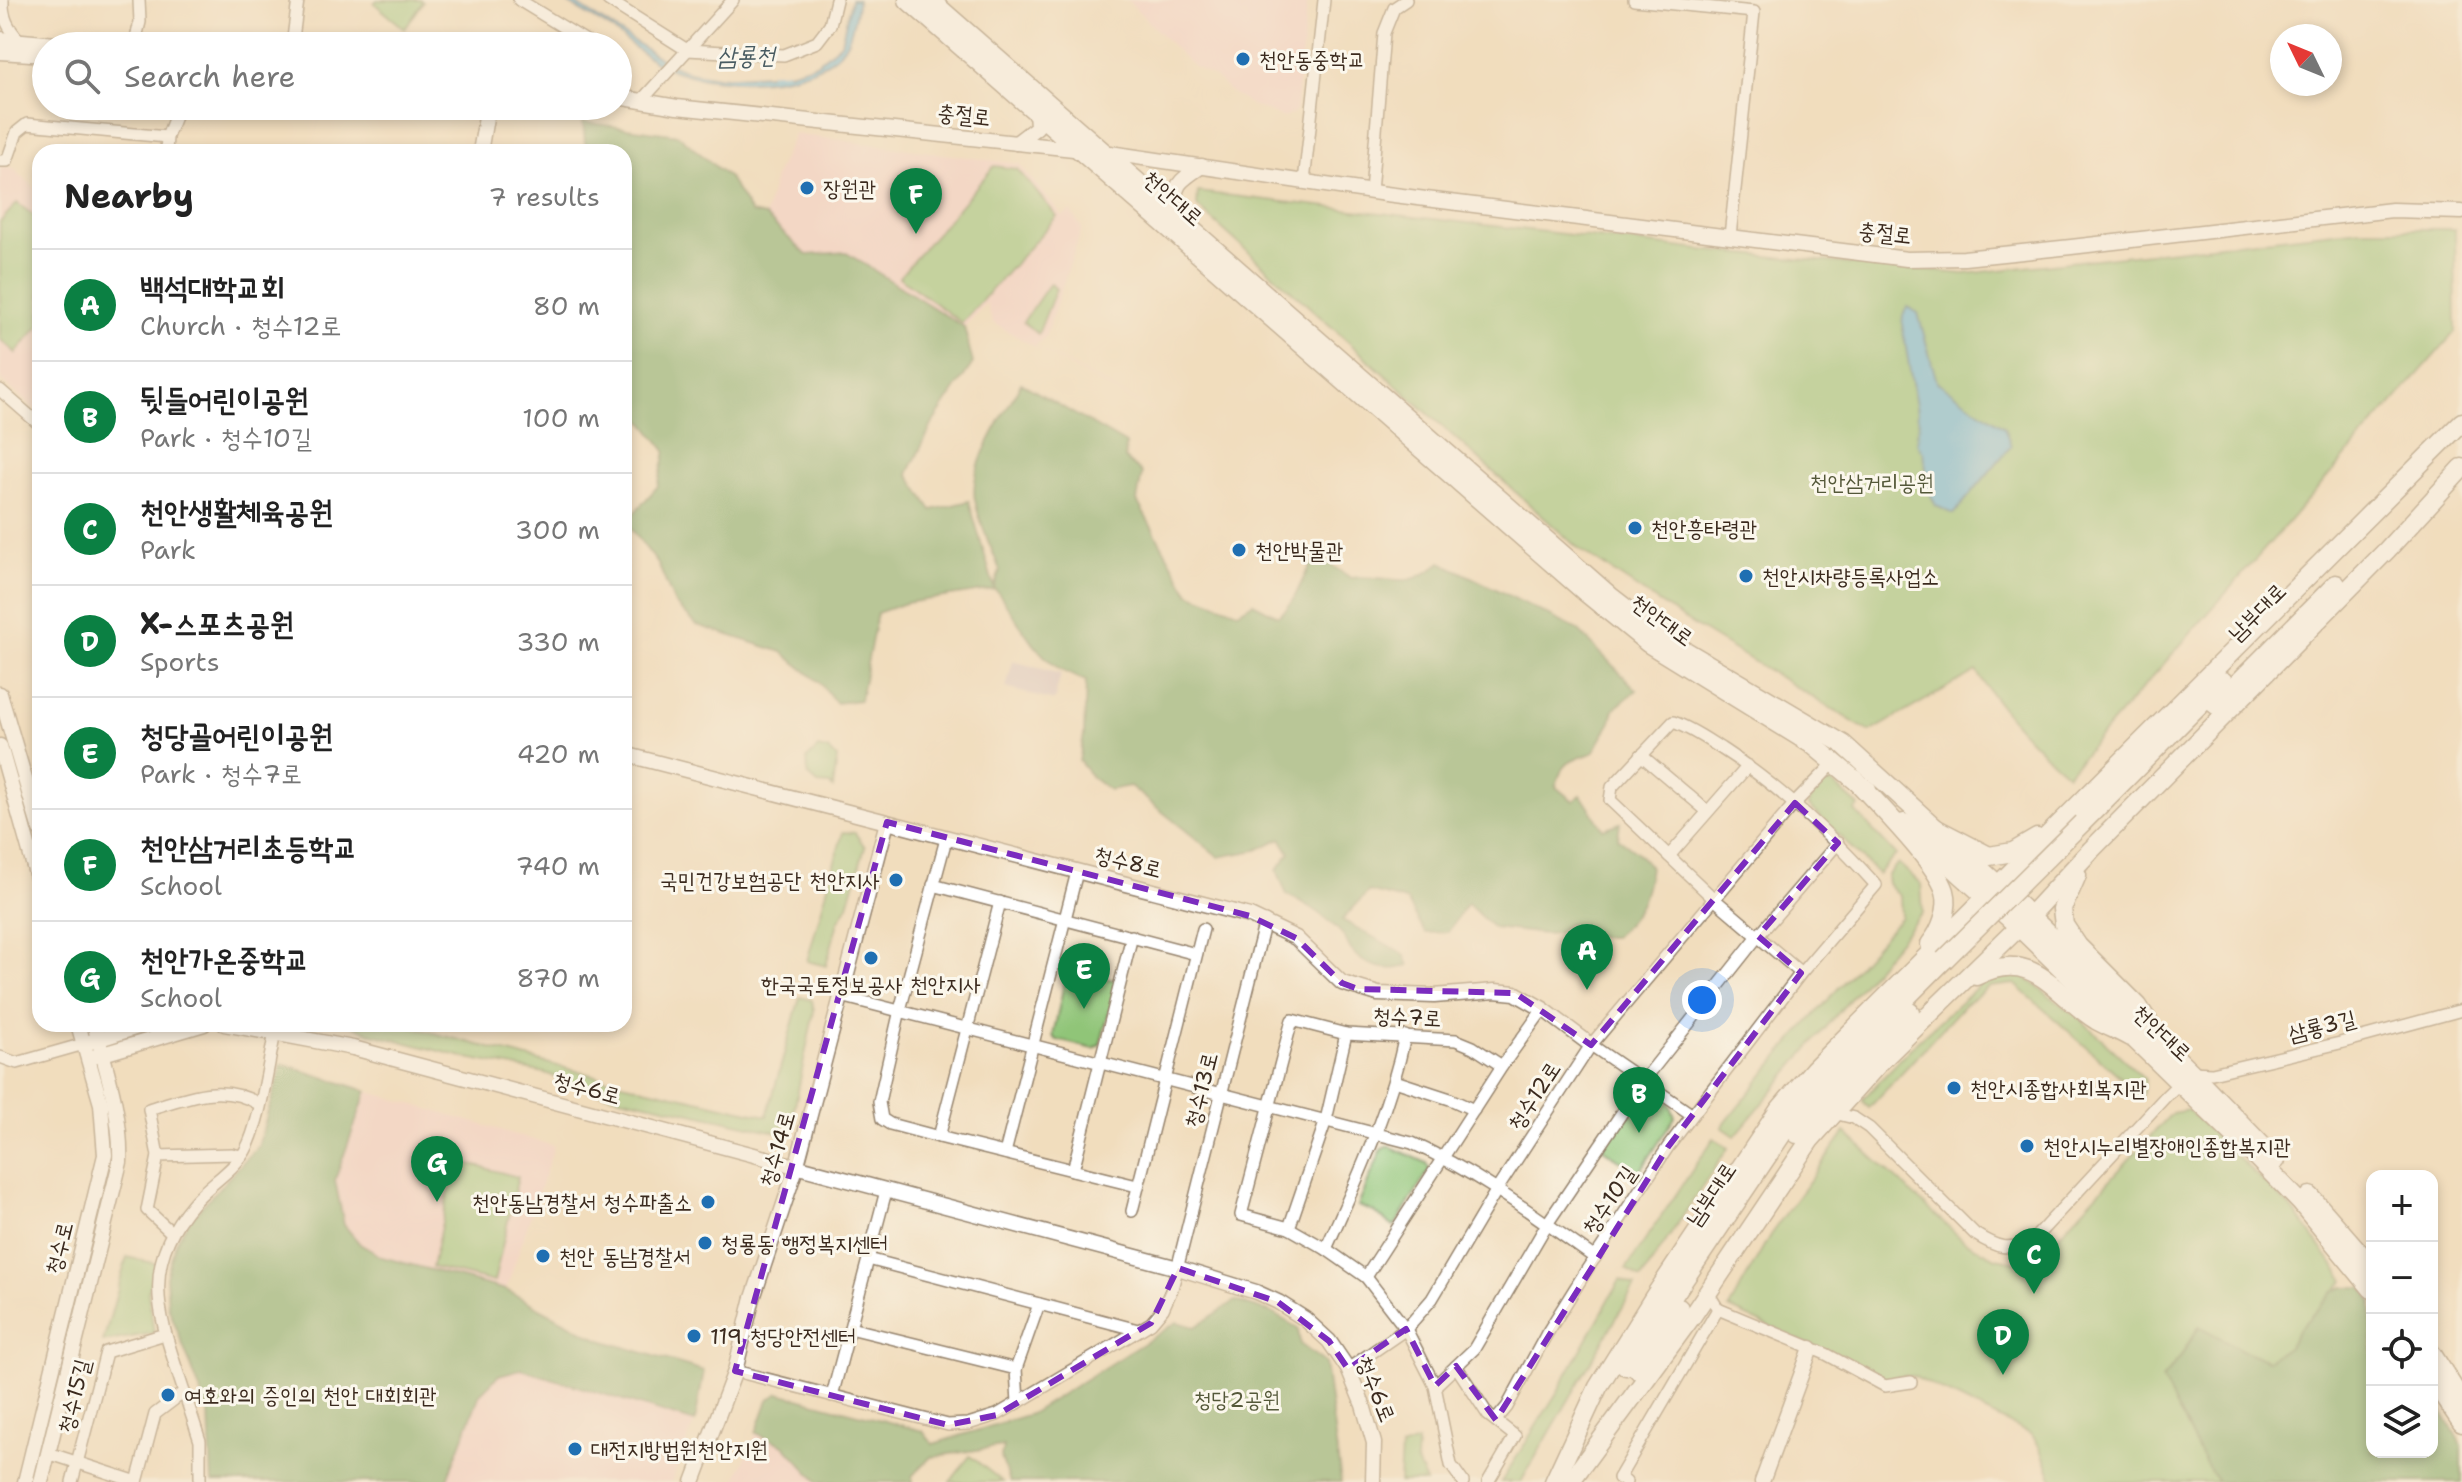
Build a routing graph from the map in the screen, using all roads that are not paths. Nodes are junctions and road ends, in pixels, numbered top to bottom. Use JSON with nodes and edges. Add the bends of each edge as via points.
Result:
{"nodes":[{"id":1,"x":2,"y":0,"type":"edge"},
{"id":2,"x":139,"y":0,"type":"edge"},
{"id":3,"x":298,"y":0,"type":"edge"},
{"id":4,"x":519,"y":0,"type":"edge"},
{"id":5,"x":608,"y":0,"type":"edge"},
{"id":6,"x":730,"y":0,"type":"edge"},
{"id":7,"x":836,"y":0,"type":"edge"},
{"id":8,"x":908,"y":0,"type":"edge"},
{"id":9,"x":930,"y":0,"type":"edge"},
{"id":10,"x":1324,"y":0,"type":"edge"},
{"id":11,"x":1406,"y":0,"type":"edge"},
{"id":12,"x":1634,"y":0,"type":"edge"},
{"id":13,"x":138,"y":32,"type":"edge"},
{"id":14,"x":294,"y":32,"type":"edge"},
{"id":15,"x":571,"y":32,"type":"edge"},
{"id":16,"x":0,"y":39,"type":"edge"},
{"id":17,"x":20,"y":41,"type":"junction"},
{"id":18,"x":32,"y":42,"type":"edge"},
{"id":19,"x":0,"y":52,"type":"edge"},
{"id":20,"x":683,"y":53,"type":"junction"},
{"id":21,"x":32,"y":54,"type":"edge"},
{"id":22,"x":632,"y":99,"type":"edge"},
{"id":23,"x":641,"y":101,"type":"junction"},
{"id":24,"x":1036,"y":110,"type":"junction"},
{"id":25,"x":174,"y":120,"type":"edge"},
{"id":26,"x":486,"y":120,"type":"edge"},
{"id":27,"x":167,"y":137,"type":"junction"},
{"id":28,"x":1016,"y":143,"type":"junction"},
{"id":29,"x":167,"y":144,"type":"edge"},
{"id":30,"x":481,"y":144,"type":"edge"},
{"id":31,"x":1082,"y":150,"type":"junction"},
{"id":32,"x":1105,"y":152,"type":"junction"},
{"id":33,"x":0,"y":161,"type":"edge"},
{"id":34,"x":1202,"y":166,"type":"junction"},
{"id":35,"x":1304,"y":182,"type":"junction"},
{"id":36,"x":1371,"y":192,"type":"junction"},
{"id":37,"x":2462,"y":212,"type":"edge"},
{"id":38,"x":1175,"y":213,"type":"junction"},
{"id":39,"x":1730,"y":236,"type":"junction"},
{"id":40,"x":0,"y":390,"type":"edge"},
{"id":41,"x":32,"y":418,"type":"edge"},
{"id":42,"x":2462,"y":422,"type":"edge"},
{"id":43,"x":2462,"y":429,"type":"edge"},
{"id":44,"x":2462,"y":456,"type":"edge"},
{"id":45,"x":2462,"y":468,"type":"edge"},
{"id":46,"x":0,"y":694,"type":"edge"},
{"id":47,"x":0,"y":746,"type":"edge"},
{"id":48,"x":1641,"y":755,"type":"junction"},
{"id":49,"x":632,"y":756,"type":"edge"},
{"id":50,"x":1835,"y":762,"type":"junction"},
{"id":51,"x":1748,"y":766,"type":"junction"},
{"id":52,"x":1855,"y":779,"type":"junction"},
{"id":53,"x":32,"y":803,"type":"edge"},
{"id":54,"x":1795,"y":803,"type":"junction"},
{"id":55,"x":1707,"y":811,"type":"junction"},
{"id":56,"x":887,"y":822,"type":"junction"},
{"id":57,"x":1935,"y":828,"type":"junction"},
{"id":58,"x":2082,"y":832,"type":"junction"},
{"id":59,"x":946,"y":839,"type":"junction"},
{"id":60,"x":1838,"y":843,"type":"junction"},
{"id":61,"x":1669,"y":856,"type":"junction"},
{"id":62,"x":32,"y":860,"type":"edge"},
{"id":63,"x":1077,"y":872,"type":"junction"},
{"id":64,"x":933,"y":885,"type":"junction"},
{"id":65,"x":1992,"y":891,"type":"junction"},
{"id":66,"x":1713,"y":898,"type":"junction"},
{"id":67,"x":1000,"y":902,"type":"junction"},
{"id":68,"x":1064,"y":919,"type":"junction"},
{"id":69,"x":1265,"y":921,"type":"junction"},
{"id":70,"x":2024,"y":922,"type":"junction"},
{"id":71,"x":1203,"y":929,"type":"dead end"},
{"id":72,"x":1132,"y":936,"type":"junction"},
{"id":73,"x":1758,"y":936,"type":"junction"},
{"id":74,"x":1196,"y":954,"type":"junction"},
{"id":75,"x":1950,"y":963,"type":"junction"},
{"id":76,"x":1801,"y":973,"type":"junction"},
{"id":77,"x":841,"y":996,"type":"junction"},
{"id":78,"x":1880,"y":1003,"type":"junction"},
{"id":79,"x":1543,"y":1009,"type":"junction"},
{"id":80,"x":900,"y":1010,"type":"junction"},
{"id":81,"x":2462,"y":1010,"type":"edge"},
{"id":82,"x":1929,"y":1013,"type":"junction"},
{"id":83,"x":968,"y":1028,"type":"junction"},
{"id":84,"x":83,"y":1032,"type":"edge"},
{"id":85,"x":94,"y":1032,"type":"edge"},
{"id":86,"x":130,"y":1032,"type":"edge"},
{"id":87,"x":168,"y":1032,"type":"edge"},
{"id":88,"x":272,"y":1032,"type":"edge"},
{"id":89,"x":292,"y":1032,"type":"edge"},
{"id":90,"x":1346,"y":1034,"type":"junction"},
{"id":91,"x":1405,"y":1036,"type":"junction"},
{"id":92,"x":2130,"y":1037,"type":"junction"},
{"id":93,"x":2163,"y":1044,"type":"junction"},
{"id":94,"x":1034,"y":1045,"type":"junction"},
{"id":95,"x":1591,"y":1045,"type":"junction"},
{"id":96,"x":93,"y":1049,"type":"junction"},
{"id":97,"x":0,"y":1057,"type":"edge"},
{"id":98,"x":1100,"y":1062,"type":"junction"},
{"id":99,"x":1502,"y":1066,"type":"junction"},
{"id":100,"x":2185,"y":1077,"type":"junction"},
{"id":101,"x":1165,"y":1079,"type":"junction"},
{"id":102,"x":1644,"y":1080,"type":"junction"},
{"id":103,"x":1395,"y":1081,"type":"junction"},
{"id":104,"x":1221,"y":1095,"type":"junction"},
{"id":105,"x":259,"y":1104,"type":"junction"},
{"id":106,"x":1270,"y":1106,"type":"junction"},
{"id":107,"x":1474,"y":1110,"type":"junction"},
{"id":108,"x":1834,"y":1113,"type":"junction"},
{"id":109,"x":1691,"y":1114,"type":"junction"},
{"id":110,"x":1326,"y":1120,"type":"junction"},
{"id":111,"x":1378,"y":1133,"type":"junction"},
{"id":112,"x":939,"y":1137,"type":"junction"},
{"id":113,"x":1005,"y":1153,"type":"junction"},
{"id":114,"x":158,"y":1156,"type":"junction"},
{"id":115,"x":241,"y":1156,"type":"junction"},
{"id":116,"x":1442,"y":1158,"type":"junction"},
{"id":117,"x":796,"y":1168,"type":"junction"},
{"id":118,"x":1073,"y":1170,"type":"junction"},
{"id":119,"x":1137,"y":1186,"type":"junction"},
{"id":120,"x":886,"y":1191,"type":"junction"},
{"id":121,"x":1496,"y":1191,"type":"junction"},
{"id":122,"x":1132,"y":1211,"type":"dead end"},
{"id":123,"x":1547,"y":1224,"type":"junction"},
{"id":124,"x":1289,"y":1228,"type":"junction"},
{"id":125,"x":172,"y":1233,"type":"junction"},
{"id":126,"x":1326,"y":1249,"type":"junction"},
{"id":127,"x":1595,"y":1258,"type":"junction"},
{"id":128,"x":868,"y":1259,"type":"junction"},
{"id":129,"x":2366,"y":1260,"type":"edge"},
{"id":130,"x":1178,"y":1268,"type":"junction"},
{"id":131,"x":1366,"y":1277,"type":"junction"},
{"id":132,"x":2366,"y":1282,"type":"edge"},
{"id":133,"x":1707,"y":1291,"type":"junction"},
{"id":134,"x":1039,"y":1304,"type":"junction"},
{"id":135,"x":1718,"y":1309,"type":"junction"},
{"id":136,"x":850,"y":1328,"type":"junction"},
{"id":137,"x":1406,"y":1329,"type":"junction"},
{"id":138,"x":1138,"y":1330,"type":"junction"},
{"id":139,"x":165,"y":1334,"type":"junction"},
{"id":140,"x":1811,"y":1348,"type":"junction"},
{"id":141,"x":2438,"y":1363,"type":"edge"},
{"id":142,"x":1456,"y":1366,"type":"junction"},
{"id":143,"x":1016,"y":1369,"type":"junction"},
{"id":144,"x":1348,"y":1369,"type":"junction"},
{"id":145,"x":735,"y":1371,"type":"junction"},
{"id":146,"x":1911,"y":1382,"type":"dead end"},
{"id":147,"x":1435,"y":1386,"type":"junction"},
{"id":148,"x":2437,"y":1386,"type":"edge"},
{"id":149,"x":184,"y":1392,"type":"junction"},
{"id":150,"x":832,"y":1396,"type":"junction"},
{"id":151,"x":2462,"y":1401,"type":"edge"},
{"id":152,"x":1018,"y":1403,"type":"junction"},
{"id":153,"x":1496,"y":1420,"type":"junction"},
{"id":154,"x":2462,"y":1423,"type":"edge"},
{"id":155,"x":48,"y":1453,"type":"junction"},
{"id":156,"x":78,"y":1464,"type":"junction"},
{"id":157,"x":1563,"y":1481,"type":"edge"},
{"id":158,"x":25,"y":1482,"type":"edge"},
{"id":159,"x":41,"y":1482,"type":"edge"},
{"id":160,"x":72,"y":1482,"type":"edge"},
{"id":161,"x":137,"y":1482,"type":"edge"},
{"id":162,"x":200,"y":1482,"type":"edge"},
{"id":163,"x":693,"y":1482,"type":"edge"},
{"id":164,"x":1373,"y":1482,"type":"edge"},
{"id":165,"x":1463,"y":1482,"type":"edge"},
{"id":166,"x":1488,"y":1482,"type":"edge"},
{"id":167,"x":1626,"y":1482,"type":"edge"},
{"id":168,"x":1762,"y":1482,"type":"edge"}],
"edges":[{"from":1,"to":17,"type":"street","via":[[5,19]]},
{"from":2,"to":13,"type":"street"},
{"from":3,"to":14,"type":"street"},
{"from":4,"to":15,"type":"street"},
{"from":5,"to":20,"type":"street"},
{"from":6,"to":20,"type":"street"},
{"from":7,"to":20,"type":"street","via":[[830,25],[817,42],[784,55]]},
{"from":8,"to":24,"type":"main road","name":"천안대로"},
{"from":9,"to":32,"type":"main road","name":"천안대로"},
{"from":10,"to":35,"type":"street"},
{"from":11,"to":36,"type":"street","via":[[1394,8],[1384,33]]},
{"from":12,"to":39,"type":"street","via":[[1754,12]]},
{"from":16,"to":17,"type":"street"},
{"from":17,"to":18,"type":"street"},
{"from":19,"to":21,"type":"street"},
{"from":20,"to":23,"type":"street"},
{"from":22,"to":23,"type":"street","name":"충절로"},
{"from":23,"to":28,"type":"street","name":"충절로"},
{"from":24,"to":28,"type":"street","via":[[1037,127]]},
{"from":24,"to":31,"type":"main road","name":"천안대로"},
{"from":25,"to":27,"type":"street"},
{"from":26,"to":30,"type":"street"},
{"from":27,"to":29,"type":"street"},
{"from":27,"to":33,"type":"street","via":[[27,124],[17,132],[7,161]]},
{"from":28,"to":31,"type":"street","name":"충절로"},
{"from":31,"to":32,"type":"street","name":"충절로"},
{"from":31,"to":50,"type":"main road","name":"천안대로","via":[[1627,626]]},
{"from":32,"to":34,"type":"street","name":"충절로"},
{"from":32,"to":38,"type":"main road","name":"천안대로"},
{"from":34,"to":35,"type":"street","name":"충절로"},
{"from":34,"to":38,"type":"street","via":[[1179,182]]},
{"from":35,"to":36,"type":"street","name":"충절로"},
{"from":36,"to":39,"type":"street","name":"충절로"},
{"from":37,"to":39,"type":"street","name":"충절로","via":[[2392,210],[1964,258],[1907,259]]},
{"from":38,"to":57,"type":"main road","name":"천안대로","via":[[1610,596],[1667,640],[1843,744]]},
{"from":40,"to":41,"type":"street"},
{"from":42,"to":58,"type":"main road"},
{"from":43,"to":58,"type":"main road","name":"남부대로"},
{"from":44,"to":58,"type":"main road","name":"남부대로"},
{"from":45,"to":58,"type":"main road","via":[[2387,550]]},
{"from":46,"to":53,"type":"street"},
{"from":47,"to":62,"type":"street"},
{"from":48,"to":51,"type":"street","via":[[1673,722]]},
{"from":48,"to":55,"type":"street"},
{"from":48,"to":61,"type":"street","via":[[1612,787],[1610,800]]},
{"from":49,"to":56,"type":"street","name":"청수8로"},
{"from":50,"to":52,"type":"main road","name":"천안대로"},
{"from":50,"to":54,"type":"street","name":"청수12로"},
{"from":51,"to":54,"type":"street","name":"청수10길"},
{"from":51,"to":55,"type":"street"},
{"from":52,"to":65,"type":"main road","name":"천안대로"},
{"from":52,"to":78,"type":"main road","via":[[1937,874],[1947,894],[1936,937]]},
{"from":54,"to":60,"type":"street","name":"청수10길"},
{"from":54,"to":66,"type":"street","name":"청수12로"},
{"from":55,"to":61,"type":"street"},
{"from":56,"to":59,"type":"street","name":"청수8로"},
{"from":56,"to":77,"type":"street","name":"청수14로"},
{"from":57,"to":58,"type":"main road","via":[[1989,856]]},
{"from":57,"to":65,"type":"main road","name":"천안대로"},
{"from":58,"to":65,"type":"main road"},
{"from":58,"to":70,"type":"main road"},
{"from":58,"to":75,"type":"main road"},
{"from":58,"to":93,"type":"main road","via":[[2062,909],[2064,925],[2138,1006]]},
{"from":59,"to":63,"type":"street","name":"청수8로"},
{"from":59,"to":64,"type":"street"},
{"from":60,"to":73,"type":"street","name":"청수10길"},
{"from":60,"to":76,"type":"street","name":"청수10길","via":[[1876,885]]},
{"from":61,"to":66,"type":"street"},
{"from":63,"to":68,"type":"street"},
{"from":63,"to":69,"type":"street","name":"청수8로"},
{"from":64,"to":67,"type":"street"},
{"from":64,"to":80,"type":"street"},
{"from":65,"to":70,"type":"main road","name":"천안대로"},
{"from":65,"to":75,"type":"main road"},
{"from":66,"to":73,"type":"street"},
{"from":66,"to":95,"type":"street","name":"청수12로"},
{"from":67,"to":68,"type":"street"},
{"from":67,"to":83,"type":"street"},
{"from":68,"to":72,"type":"street"},
{"from":68,"to":94,"type":"street"},
{"from":69,"to":79,"type":"street","name":"청수8로","via":[[1296,938],[1342,983],[1358,989],[1434,996],[1515,993]]},
{"from":69,"to":104,"type":"street","name":"청수13로"},
{"from":70,"to":75,"type":"main road"},
{"from":70,"to":92,"type":"main road","name":"천안대로"},
{"from":70,"to":93,"type":"main road","name":"천안대로"},
{"from":71,"to":74,"type":"street"},
{"from":72,"to":74,"type":"street"},
{"from":72,"to":98,"type":"street"},
{"from":73,"to":76,"type":"street"},
{"from":73,"to":102,"type":"street","name":"청수10길"},
{"from":74,"to":101,"type":"street"},
{"from":75,"to":78,"type":"main road"},
{"from":75,"to":82,"type":"main road"},
{"from":75,"to":157,"type":"main road","name":"남부대로","via":[[1809,1117]]},
{"from":76,"to":109,"type":"street","name":"청수10길"},
{"from":77,"to":80,"type":"street"},
{"from":77,"to":117,"type":"street","name":"청수14로"},
{"from":78,"to":157,"type":"main road","via":[[1814,1069],[1750,1152],[1598,1387]]},
{"from":79,"to":95,"type":"street","name":"청수8로"},
{"from":79,"to":99,"type":"street"},
{"from":80,"to":83,"type":"street"},
{"from":80,"to":112,"type":"street","via":[[879,1112],[890,1124]]},
{"from":81,"to":100,"type":"street","name":"삼룡3길"},
{"from":82,"to":92,"type":"main road","via":[[1974,977],[1994,967],[2017,966],[2047,979],[2095,1019]]},
{"from":82,"to":108,"type":"main road"},
{"from":83,"to":94,"type":"street"},
{"from":83,"to":112,"type":"street"},
{"from":84,"to":96,"type":"street","name":"청수로"},
{"from":85,"to":96,"type":"street","name":"청수로"},
{"from":86,"to":96,"type":"street"},
{"from":87,"to":96,"type":"street"},
{"from":88,"to":105,"type":"street"},
{"from":89,"to":117,"type":"street","name":"청수6로"},
{"from":90,"to":91,"type":"street","name":"청수7로"},
{"from":90,"to":106,"type":"street","name":"청수7로","via":[[1292,1020]]},
{"from":90,"to":110,"type":"street","name":"청수7로"},
{"from":91,"to":99,"type":"street","name":"청수7로","via":[[1456,1040]]},
{"from":91,"to":103,"type":"street"},
{"from":92,"to":100,"type":"main road","name":"천안대로"},
{"from":93,"to":100,"type":"main road","name":"천안대로"},
{"from":94,"to":98,"type":"street"},
{"from":94,"to":113,"type":"street"},
{"from":95,"to":102,"type":"street"},
{"from":95,"to":121,"type":"street","name":"청수12로"},
{"from":96,"to":97,"type":"street","via":[[66,1049],[17,1063]]},
{"from":96,"to":155,"type":"street","name":"청수로","via":[[121,1142],[120,1162]]},
{"from":96,"to":158,"type":"street","name":"청수로","via":[[105,1155]]},
{"from":98,"to":101,"type":"street"},
{"from":98,"to":118,"type":"street"},
{"from":99,"to":107,"type":"street"},
{"from":100,"to":108,"type":"street","via":[[2032,1241],[2015,1248],[1992,1246],[1975,1234],[1869,1128]]},
{"from":100,"to":129,"type":"main road","name":"천안대로","via":[[2328,1214]]},
{"from":100,"to":132,"type":"main road","name":"천안대로"},
{"from":101,"to":104,"type":"street"},
{"from":101,"to":119,"type":"street"},
{"from":102,"to":109,"type":"street"},
{"from":102,"to":123,"type":"street","name":"청수10길"},
{"from":103,"to":107,"type":"street"},
{"from":103,"to":111,"type":"street"},
{"from":104,"to":106,"type":"street"},
{"from":104,"to":130,"type":"street","name":"청수13로"},
{"from":105,"to":114,"type":"street","via":[[216,1091],[149,1109]]},
{"from":105,"to":115,"type":"street","via":[[255,1128]]},
{"from":106,"to":110,"type":"street"},
{"from":106,"to":124,"type":"street","via":[[1241,1215]]},
{"from":107,"to":116,"type":"street"},
{"from":108,"to":133,"type":"main road"},
{"from":109,"to":127,"type":"street","name":"청수10길"},
{"from":110,"to":111,"type":"street"},
{"from":110,"to":124,"type":"street","name":"청수7로"},
{"from":111,"to":116,"type":"street"},
{"from":111,"to":126,"type":"street"},
{"from":112,"to":113,"type":"street"},
{"from":113,"to":118,"type":"street"},
{"from":114,"to":115,"type":"street"},
{"from":114,"to":125,"type":"street","via":[[147,1210]]},
{"from":115,"to":125,"type":"street","via":[[193,1203]]},
{"from":116,"to":121,"type":"street"},
{"from":116,"to":131,"type":"street"},
{"from":117,"to":120,"type":"street","name":"청수6로"},
{"from":117,"to":145,"type":"street","name":"청수14로"},
{"from":118,"to":119,"type":"street"},
{"from":119,"to":122,"type":"street"},
{"from":120,"to":128,"type":"street"},
{"from":120,"to":130,"type":"street","name":"청수6로"},
{"from":121,"to":123,"type":"street"},
{"from":121,"to":137,"type":"street","name":"청수12로","via":[[1432,1299]]},
{"from":123,"to":127,"type":"street"},
{"from":123,"to":142,"type":"street","name":"청수10길","via":[[1474,1349]]},
{"from":124,"to":126,"type":"street"},
{"from":125,"to":139,"type":"street","via":[[159,1278]]},
{"from":126,"to":131,"type":"street"},
{"from":127,"to":153,"type":"street","name":"청수10길"},
{"from":128,"to":134,"type":"street"},
{"from":128,"to":136,"type":"street"},
{"from":130,"to":138,"type":"street","via":[[1163,1309]]},
{"from":130,"to":144,"type":"street","name":"청수6로","via":[[1278,1302],[1329,1341]]},
{"from":131,"to":137,"type":"street"},
{"from":133,"to":135,"type":"street"},
{"from":133,"to":157,"type":"main road"},
{"from":134,"to":138,"type":"street"},
{"from":134,"to":143,"type":"street"},
{"from":135,"to":140,"type":"street"},
{"from":135,"to":167,"type":"street","via":[[1619,1478]]},
{"from":136,"to":143,"type":"street"},
{"from":136,"to":150,"type":"street"},
{"from":137,"to":144,"type":"street","name":"청수12로"},
{"from":137,"to":147,"type":"street"},
{"from":138,"to":152,"type":"street"},
{"from":139,"to":149,"type":"street"},
{"from":139,"to":156,"type":"street","name":"청수15길","via":[[106,1352]]},
{"from":140,"to":146,"type":"street","via":[[1885,1386]]},
{"from":140,"to":168,"type":"street"},
{"from":141,"to":151,"type":"main road"},
{"from":142,"to":147,"type":"street","name":"청수10길"},
{"from":142,"to":153,"type":"street"},
{"from":143,"to":152,"type":"street"},
{"from":144,"to":164,"type":"street","name":"청수6로","via":[[1374,1443]]},
{"from":145,"to":150,"type":"street"},
{"from":145,"to":163,"type":"street","name":"청수14로"},
{"from":147,"to":165,"type":"street","via":[[1451,1465]]},
{"from":148,"to":154,"type":"main road"},
{"from":149,"to":161,"type":"street","name":"청수15길","via":[[155,1414]]},
{"from":149,"to":162,"type":"street","via":[[200,1441]]},
{"from":150,"to":152,"type":"street","via":[[948,1425],[982,1420]]},
{"from":153,"to":166,"type":"street","via":[[1515,1436]]},
{"from":155,"to":156,"type":"street"},
{"from":155,"to":159,"type":"street","name":"청수로"},
{"from":156,"to":160,"type":"street","name":"청수15길"},
{"from":156,"to":161,"type":"street","name":"청수15길"}]}
